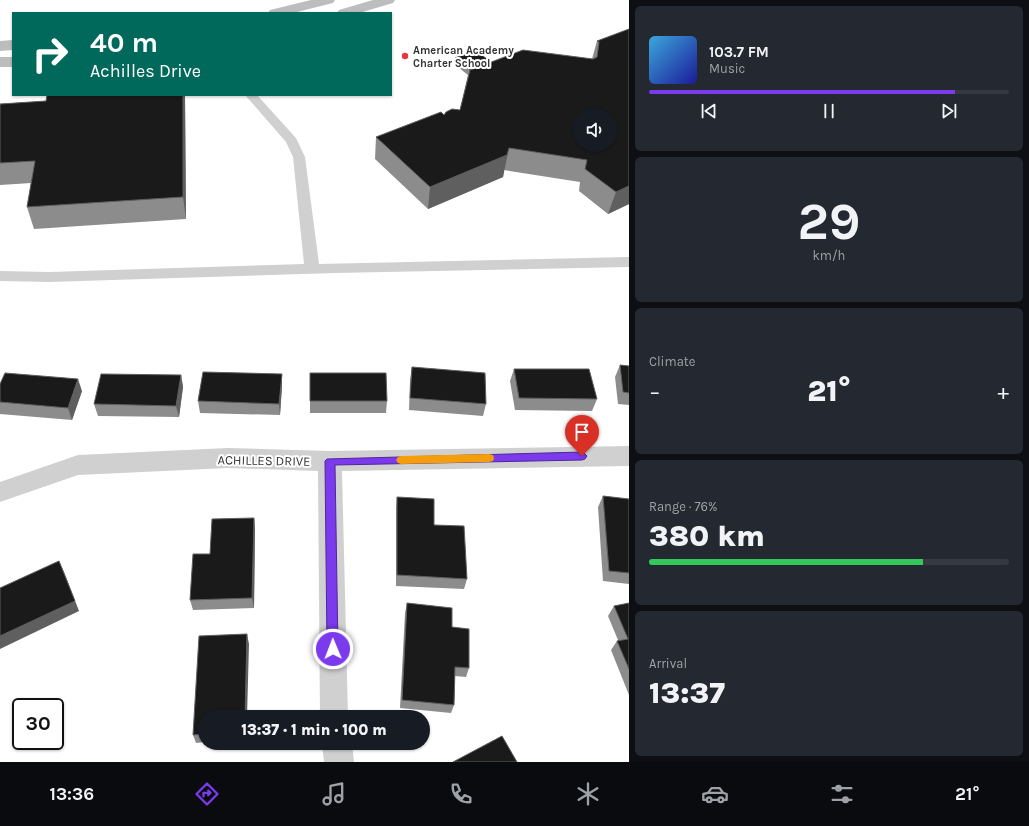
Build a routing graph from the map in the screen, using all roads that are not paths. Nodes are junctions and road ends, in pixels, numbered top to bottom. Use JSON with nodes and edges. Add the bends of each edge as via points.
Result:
{"nodes":[{"id":1,"x":328,"y":0,"type":"edge"},
{"id":2,"x":388,"y":0,"type":"edge"},
{"id":3,"x":279,"y":12,"type":"edge"},
{"id":4,"x":347,"y":12,"type":"edge"},
{"id":5,"x":12,"y":45,"type":"edge"},
{"id":6,"x":0,"y":46,"type":"edge"},
{"id":7,"x":0,"y":62,"type":"edge"},
{"id":8,"x":12,"y":62,"type":"edge"},
{"id":9,"x":252,"y":96,"type":"edge"},
{"id":10,"x":629,"y":262,"type":"edge"},
{"id":11,"x":312,"y":268,"type":"junction"},
{"id":12,"x":0,"y":276,"type":"edge"},
{"id":13,"x":629,"y":456,"type":"edge"},
{"id":14,"x":330,"y":461,"type":"junction"},
{"id":15,"x":0,"y":492,"type":"edge"},
{"id":16,"x":334,"y":710,"type":"edge"},
{"id":17,"x":338,"y":750,"type":"edge"},
{"id":18,"x":339,"y":762,"type":"edge"}],
"edges":[{"from":1,"to":3,"type":"main road"},
{"from":2,"to":4,"type":"main road"},
{"from":5,"to":6,"type":"main road"},
{"from":7,"to":8,"type":"main road"},
{"from":9,"to":11,"type":"lane","via":[[292,141],[299,157]]},
{"from":10,"to":11,"type":"lane"},
{"from":11,"to":12,"type":"lane","via":[[49,277]]},
{"from":13,"to":14,"type":"street","name":"ACHILLES DRIVE"},
{"from":14,"to":15,"type":"street","name":"ACHILLES DRIVE","via":[[228,458],[78,465]]},
{"from":14,"to":16,"type":"street"},
{"from":17,"to":18,"type":"street"}]}
